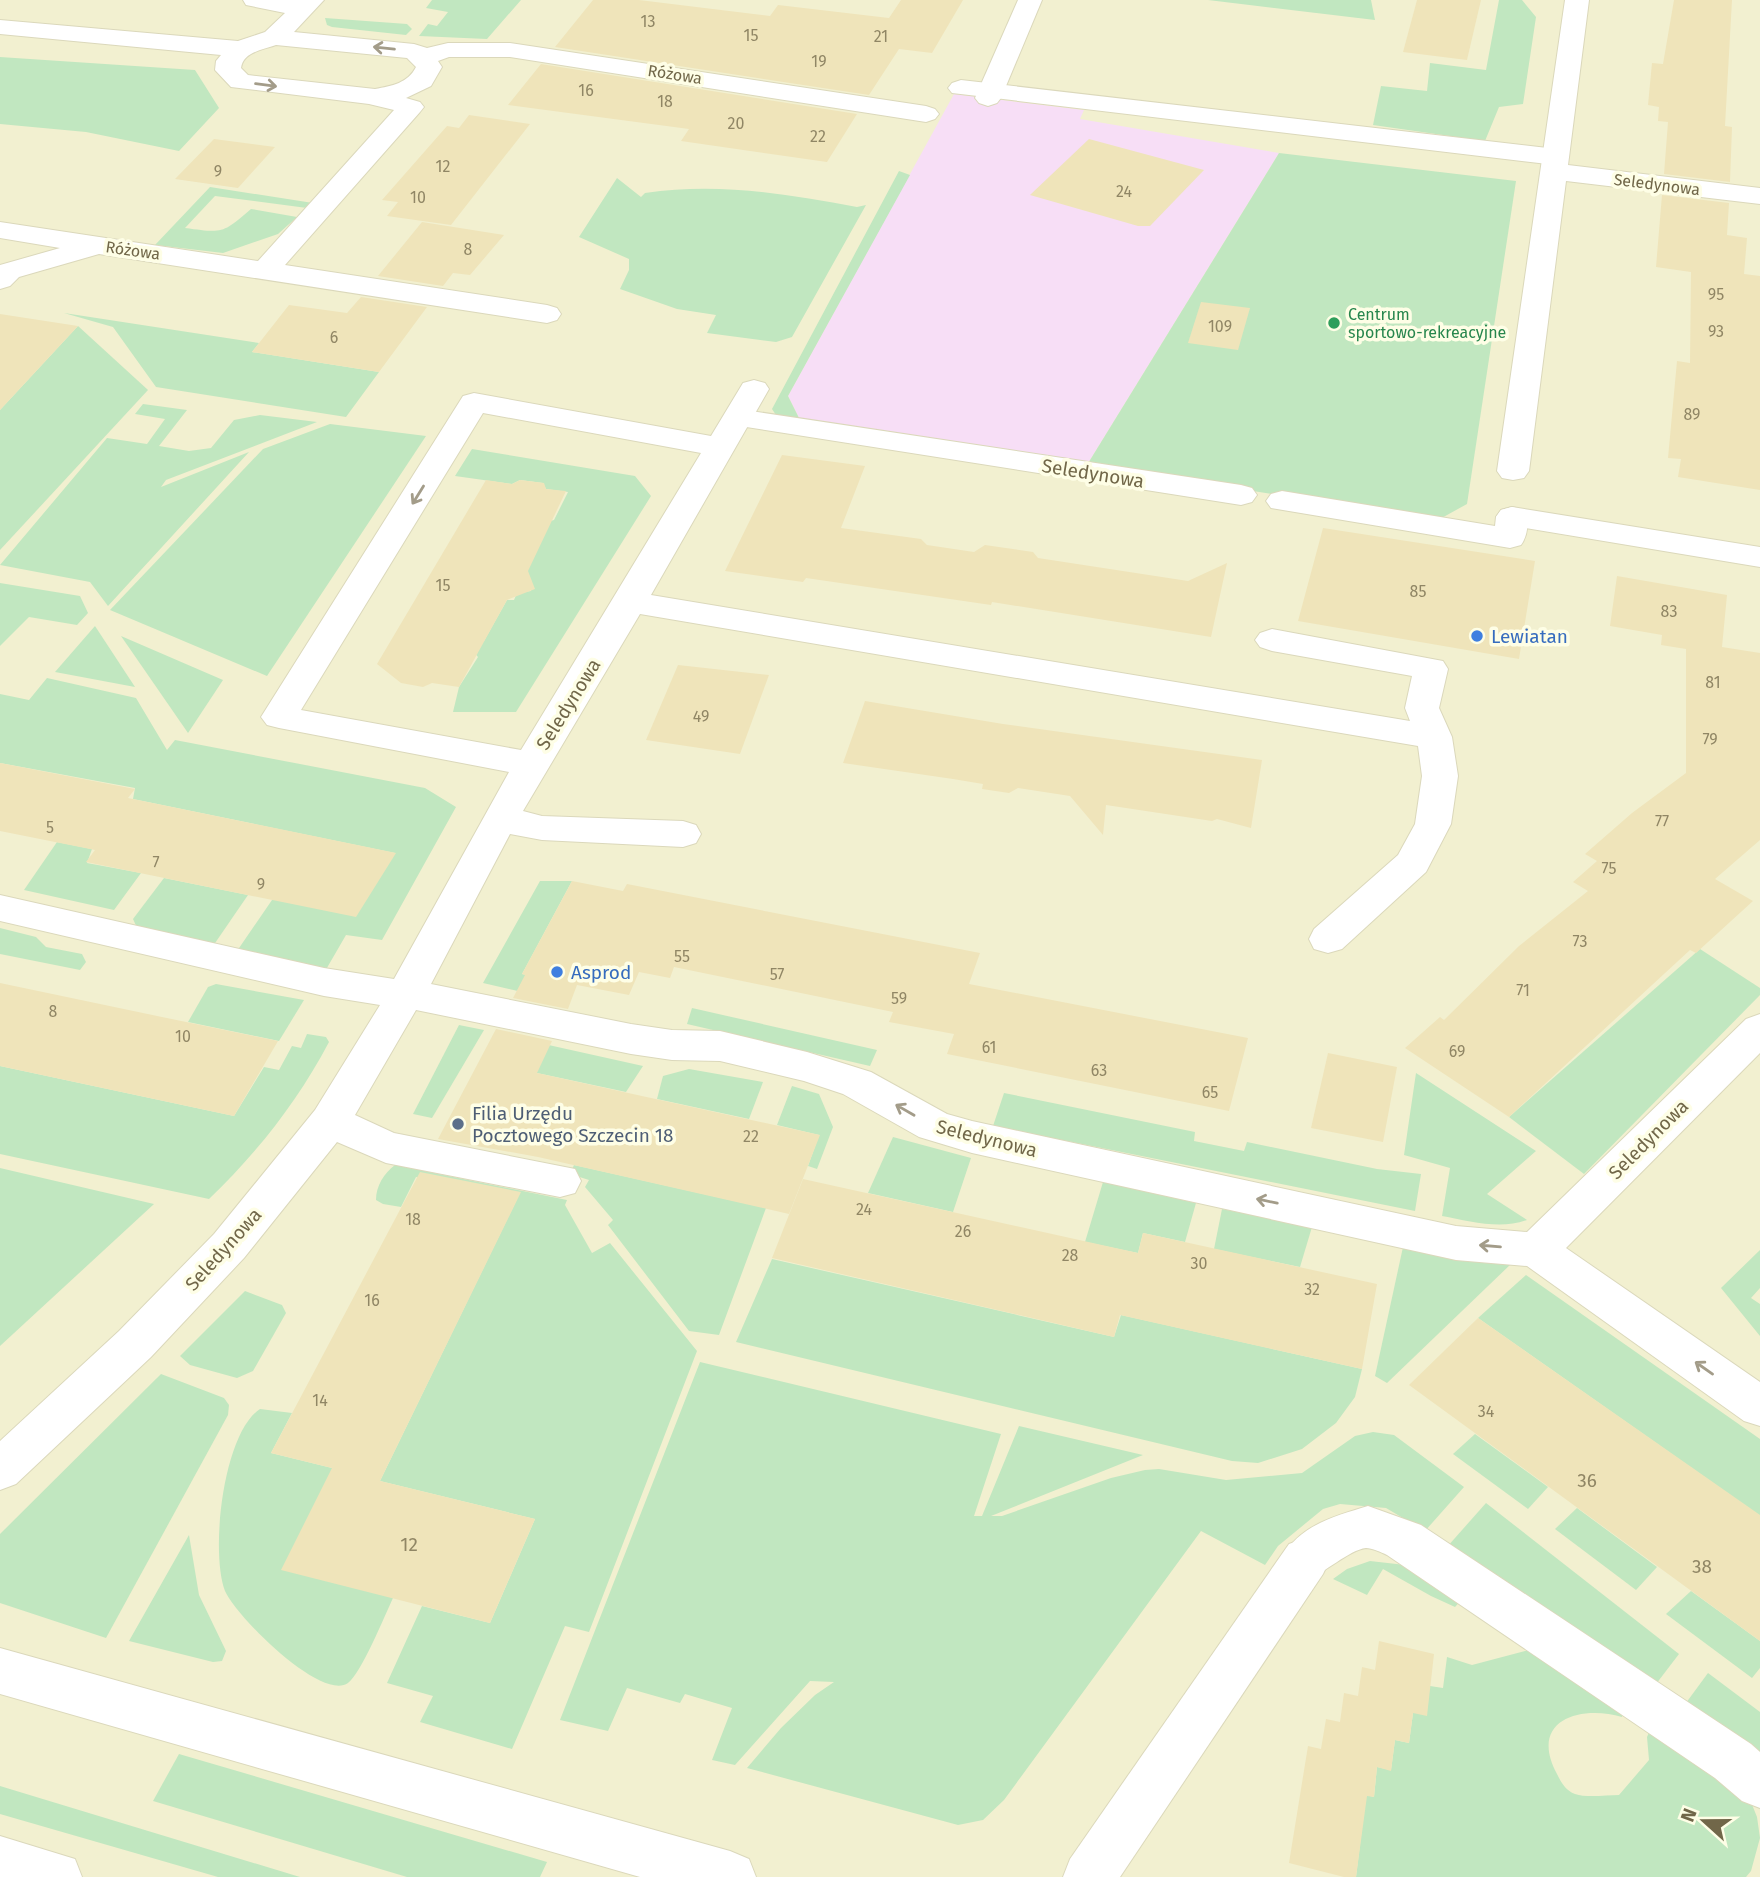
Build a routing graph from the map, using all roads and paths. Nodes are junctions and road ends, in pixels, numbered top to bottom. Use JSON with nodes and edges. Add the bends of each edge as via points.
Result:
{"nodes":[{"id":1,"x":255,"y":0,"type":"edge"},
{"id":2,"x":1030,"y":0,"type":"edge"},
{"id":3,"x":307,"y":4,"type":"edge"},
{"id":4,"x":1573,"y":4,"type":"edge"},
{"id":5,"x":0,"y":27,"type":"edge"},
{"id":6,"x":274,"y":37,"type":"junction"},
{"id":7,"x":240,"y":49,"type":"junction"},
{"id":8,"x":423,"y":57,"type":"junction"},
{"id":9,"x":961,"y":88,"type":"dead end"},
{"id":10,"x":990,"y":95,"type":"junction"},
{"id":11,"x":375,"y":97,"type":"junction"},
{"id":12,"x":926,"y":114,"type":"dead end"},
{"id":13,"x":1554,"y":164,"type":"junction"},
{"id":14,"x":1760,"y":196,"type":"edge"},
{"id":15,"x":0,"y":230,"type":"edge"},
{"id":16,"x":100,"y":245,"type":"junction"},
{"id":17,"x":3,"y":267,"type":"edge"},
{"id":18,"x":266,"y":269,"type":"junction"},
{"id":19,"x":547,"y":314,"type":"dead end"},
{"id":20,"x":754,"y":389,"type":"dead end"},
{"id":21,"x":730,"y":433,"type":"junction"},
{"id":22,"x":1513,"y":471,"type":"dead end"},
{"id":23,"x":1241,"y":495,"type":"dead end"},
{"id":24,"x":1282,"y":501,"type":"dead end"},
{"id":25,"x":1760,"y":557,"type":"edge"},
{"id":26,"x":630,"y":603,"type":"junction"},
{"id":27,"x":1272,"y":640,"type":"dead end"},
{"id":28,"x":1434,"y":737,"type":"junction"},
{"id":29,"x":531,"y":764,"type":"junction"},
{"id":30,"x":500,"y":819,"type":"junction"},
{"id":31,"x":683,"y":834,"type":"dead end"},
{"id":32,"x":0,"y":908,"type":"edge"},
{"id":33,"x":1328,"y":939,"type":"dead end"},
{"id":34,"x":406,"y":994,"type":"junction"},
{"id":35,"x":1760,"y":1028,"type":"edge"},
{"id":36,"x":330,"y":1121,"type":"junction"},
{"id":37,"x":560,"y":1181,"type":"dead end"},
{"id":38,"x":1536,"y":1250,"type":"junction"},
{"id":39,"x":1760,"y":1407,"type":"edge"},
{"id":40,"x":0,"y":1470,"type":"edge"},
{"id":41,"x":0,"y":1671,"type":"edge"},
{"id":42,"x":1760,"y":1784,"type":"edge"},
{"id":43,"x":0,"y":1861,"type":"edge"},
{"id":44,"x":56,"y":1877,"type":"edge"},
{"id":45,"x":730,"y":1877,"type":"edge"},
{"id":46,"x":1089,"y":1877,"type":"edge"}],
"edges":[{"from":1,"to":3,"type":"street"},
{"from":2,"to":10,"type":"street"},
{"from":3,"to":6,"type":"street"},
{"from":4,"to":13,"type":"street"},
{"from":5,"to":7,"type":"street","name":"Różowa"},
{"from":6,"to":7,"type":"street","name":"Różowa"},
{"from":8,"to":6,"type":"street","name":"Różowa","one_way":true,"via":[[414,51]]},
{"from":7,"to":11,"type":"street","one_way":true,"via":[[229,61],[228,70],[240,82]]},
{"from":8,"to":11,"type":"street","via":[[429,67],[422,81]]},
{"from":8,"to":12,"type":"street","name":"Różowa","via":[[448,50],[510,50]]},
{"from":9,"to":10,"type":"street","name":"Seledynowa"},
{"from":10,"to":13,"type":"street","name":"Seledynowa"},
{"from":11,"to":18,"type":"street","via":[[411,107]]},
{"from":13,"to":14,"type":"street","name":"Seledynowa"},
{"from":13,"to":22,"type":"street"},
{"from":15,"to":16,"type":"street","name":"Różowa"},
{"from":16,"to":17,"type":"street"},
{"from":16,"to":18,"type":"street","name":"Różowa"},
{"from":18,"to":19,"type":"street","name":"Różowa"},
{"from":20,"to":21,"type":"street","name":"Seledynowa"},
{"from":21,"to":23,"type":"street","name":"Seledynowa"},
{"from":21,"to":26,"type":"street","name":"Seledynowa"},
{"from":21,"to":29,"type":"street","one_way":true,"via":[[474,402],[279,717]]},
{"from":24,"to":25,"type":"street","via":[[1510,538],[1512,517]]},
{"from":26,"to":28,"type":"street"},
{"from":26,"to":29,"type":"street","name":"Seledynowa"},
{"from":27,"to":28,"type":"street","via":[[1432,670],[1422,708]]},
{"from":28,"to":33,"type":"street","via":[[1440,776],[1433,824],[1413,863]]},
{"from":29,"to":30,"type":"street","name":"Seledynowa"},
{"from":30,"to":31,"type":"street","via":[[542,828]]},
{"from":30,"to":34,"type":"street","name":"Seledynowa"},
{"from":32,"to":34,"type":"street","name":"Seledynowa","via":[[324,982]]},
{"from":34,"to":36,"type":"street","name":"Seledynowa"},
{"from":38,"to":34,"type":"street","name":"Seledynowa","one_way":true,"via":[[1456,1243],[972,1137],[933,1126],[858,1083],[732,1049],[631,1039]]},
{"from":35,"to":38,"type":"street","name":"Seledynowa"},
{"from":36,"to":37,"type":"street","via":[[386,1147]]},
{"from":36,"to":40,"type":"street","name":"Seledynowa","via":[[229,1246],[135,1344]]},
{"from":39,"to":38,"type":"street","one_way":true},
{"from":41,"to":45,"type":"street"},
{"from":42,"to":46,"type":"street","via":[[1733,1761],[1404,1540],[1368,1527],[1340,1535],[1306,1559]]},
{"from":43,"to":44,"type":"street"}]}
